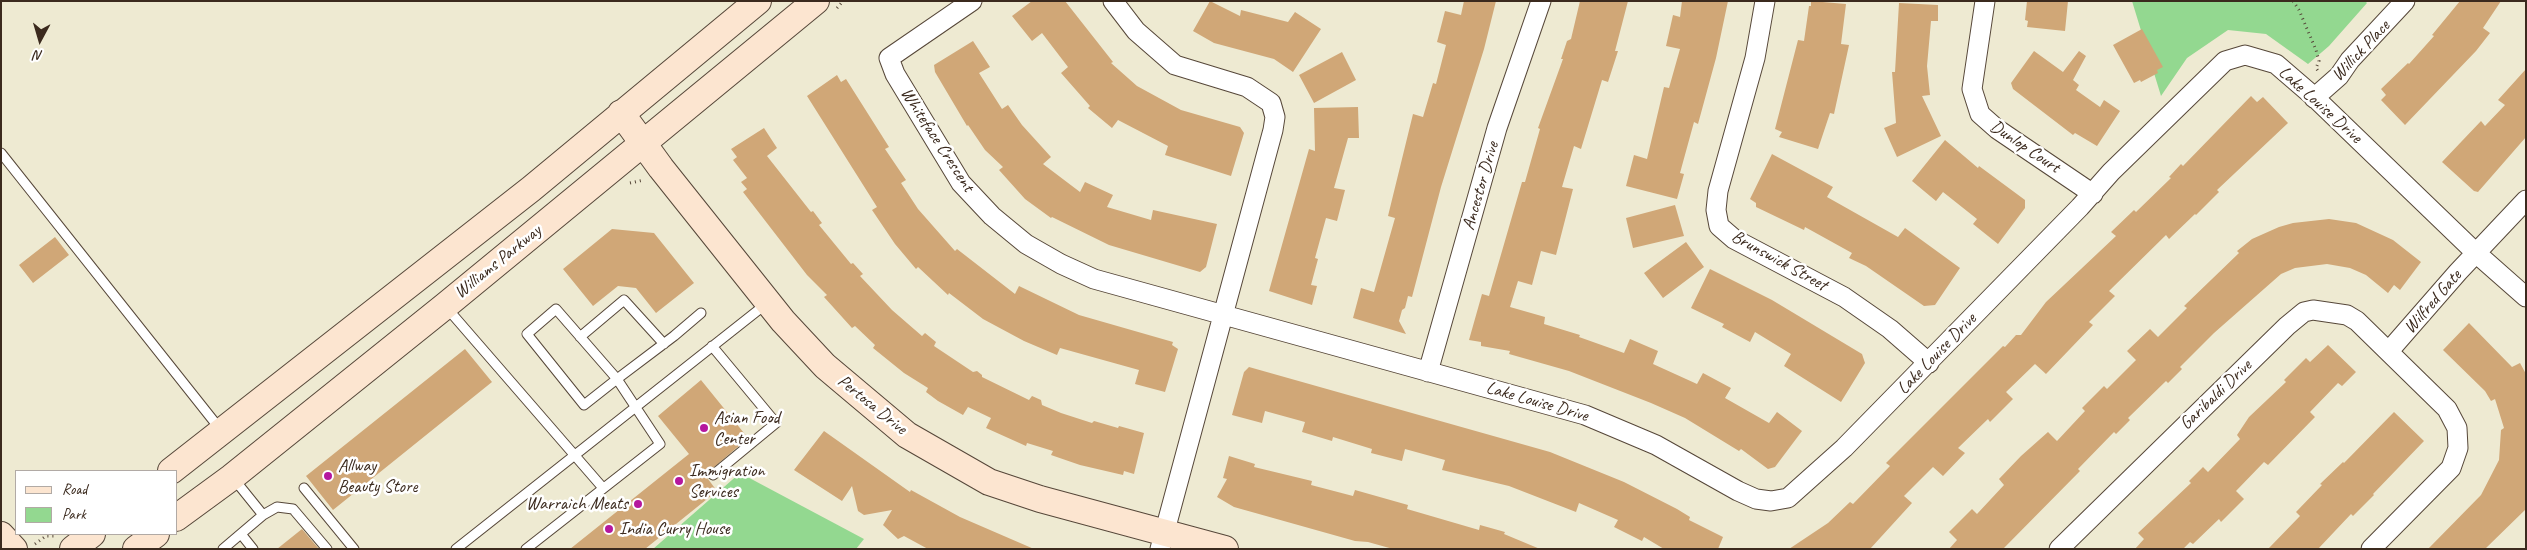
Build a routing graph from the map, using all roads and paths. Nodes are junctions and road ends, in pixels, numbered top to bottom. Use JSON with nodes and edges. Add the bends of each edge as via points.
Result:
{"nodes":[{"id":1,"x":758,"y":1,"type":"edge"},
{"id":2,"x":816,"y":1,"type":"edge"},
{"id":3,"x":972,"y":1,"type":"edge"},
{"id":4,"x":1113,"y":1,"type":"edge"},
{"id":5,"x":1541,"y":1,"type":"edge"},
{"id":6,"x":1765,"y":1,"type":"edge"},
{"id":7,"x":1985,"y":1,"type":"edge"},
{"id":8,"x":2293,"y":1,"type":"edge"},
{"id":9,"x":2405,"y":1,"type":"edge"},
{"id":10,"x":2316,"y":68,"type":"dead end"},
{"id":11,"x":2314,"y":98,"type":"junction"},
{"id":12,"x":621,"y":114,"type":"junction"},
{"id":13,"x":644,"y":143,"type":"junction"},
{"id":14,"x":1,"y":153,"type":"edge"},
{"id":15,"x":2093,"y":194,"type":"junction"},
{"id":16,"x":2526,"y":200,"type":"edge"},
{"id":17,"x":2476,"y":253,"type":"junction"},
{"id":18,"x":2526,"y":297,"type":"edge"},
{"id":19,"x":768,"y":302,"type":"junction"},
{"id":20,"x":445,"y":306,"type":"junction"},
{"id":21,"x":701,"y":314,"type":"dead end"},
{"id":22,"x":1222,"y":316,"type":"junction"},
{"id":23,"x":580,"y":337,"type":"junction"},
{"id":24,"x":664,"y":344,"type":"junction"},
{"id":25,"x":712,"y":346,"type":"junction"},
{"id":26,"x":2390,"y":351,"type":"junction"},
{"id":27,"x":1929,"y":363,"type":"junction"},
{"id":28,"x":1428,"y":372,"type":"junction"},
{"id":29,"x":617,"y":379,"type":"junction"},
{"id":30,"x":634,"y":407,"type":"junction"},
{"id":31,"x":221,"y":431,"type":"junction"},
{"id":32,"x":573,"y":455,"type":"junction"},
{"id":33,"x":172,"y":470,"type":"edge"},
{"id":34,"x":714,"y":475,"type":"dead end"},
{"id":35,"x":232,"y":476,"type":"junction"},
{"id":36,"x":304,"y":488,"type":"dead end"},
{"id":37,"x":603,"y":488,"type":"junction"},
{"id":38,"x":263,"y":515,"type":"junction"},
{"id":39,"x":178,"y":516,"type":"edge"},
{"id":40,"x":241,"y":534,"type":"junction"},
{"id":41,"x":1,"y":535,"type":"edge"},
{"id":42,"x":91,"y":535,"type":"edge"},
{"id":43,"x":155,"y":535,"type":"edge"},
{"id":44,"x":1162,"y":540,"type":"edge"},
{"id":45,"x":251,"y":546,"type":"edge"},
{"id":46,"x":14,"y":549,"type":"edge"},
{"id":47,"x":73,"y":549,"type":"edge"},
{"id":48,"x":136,"y":549,"type":"edge"},
{"id":49,"x":223,"y":549,"type":"edge"},
{"id":50,"x":240,"y":549,"type":"edge"},
{"id":51,"x":327,"y":549,"type":"edge"},
{"id":52,"x":354,"y":549,"type":"edge"},
{"id":53,"x":456,"y":549,"type":"edge"},
{"id":54,"x":526,"y":549,"type":"edge"},
{"id":55,"x":1225,"y":549,"type":"edge"},
{"id":56,"x":2058,"y":549,"type":"edge"},
{"id":57,"x":2371,"y":549,"type":"edge"}],
"edges":[{"from":1,"to":12,"type":"main road","name":"Williams Parkway"},
{"from":2,"to":13,"type":"main road","name":"Williams Parkway"},
{"from":3,"to":22,"type":"street","name":"Whiteface Crescent","via":[[889,58],[895,74],[961,183],[992,216],[1026,244],[1061,264],[1094,279]]},
{"from":4,"to":22,"type":"street","via":[[1136,31],[1175,65],[1247,87],[1271,103],[1274,130]]},
{"from":5,"to":28,"type":"street","name":"Ancestor Drive","via":[[1497,128]]},
{"from":6,"to":27,"type":"street","name":"Brunswick Street","via":[[1755,58],[1718,191],[1716,210],[1719,226],[1734,239],[1844,297],[1890,329]]},
{"from":7,"to":15,"type":"street","name":"Dunlop Court","via":[[1972,89],[1980,114]]},
{"from":8,"to":10,"type":"path","via":[[2300,10],[2316,50],[2319,61]]},
{"from":9,"to":11,"type":"street","name":"Willick Place","via":[[2339,76]]},
{"from":11,"to":15,"type":"street","name":"Lake Louise Drive","via":[[2276,64],[2245,55],[2225,61],[2111,172]]},
{"from":11,"to":17,"type":"street","name":"Lake Louise Drive"},
{"from":12,"to":13,"type":"main road","name":"Pertosa Drive"},
{"from":12,"to":31,"type":"main road","name":"Williams Parkway","via":[[531,189]]},
{"from":13,"to":19,"type":"main road","name":"Pertosa Drive"},
{"from":13,"to":20,"type":"main road","name":"Williams Parkway"},
{"from":14,"to":31,"type":"lane"},
{"from":15,"to":27,"type":"street","name":"Lake Louise Drive"},
{"from":16,"to":17,"type":"street","name":"Wilfred Gate"},
{"from":17,"to":18,"type":"street","name":"Lake Louise Drive"},
{"from":17,"to":26,"type":"street","name":"Wilfred Gate"},
{"from":19,"to":25,"type":"lane"},
{"from":19,"to":44,"type":"main road","name":"Pertosa Drive","via":[[825,366],[907,435],[989,482]]},
{"from":20,"to":32,"type":"lane"},
{"from":20,"to":35,"type":"main road","name":"Williams Parkway"},
{"from":21,"to":24,"type":"lane"},
{"from":22,"to":28,"type":"street","name":"Lake Louise Drive"},
{"from":22,"to":44,"type":"street"},
{"from":23,"to":24,"type":"lane","via":[[624,300]]},
{"from":23,"to":29,"type":"lane"},
{"from":23,"to":29,"type":"lane","via":[[556,309],[527,334],[584,405]]},
{"from":24,"to":29,"type":"lane"},
{"from":25,"to":30,"type":"lane"},
{"from":25,"to":34,"type":"lane","via":[[776,423]]},
{"from":26,"to":56,"type":"street","name":"Garibaldi Drive","via":[[2347,315],[2313,310],[2304,312]]},
{"from":26,"to":57,"type":"street","name":"Garibaldi Drive","via":[[2453,418],[2458,448],[2444,476]]},
{"from":27,"to":28,"type":"street","name":"Lake Louise Drive","via":[[1802,486],[1788,498],[1771,501],[1745,495],[1656,444],[1608,423]]},
{"from":29,"to":30,"type":"lane"},
{"from":30,"to":32,"type":"lane"},
{"from":30,"to":37,"type":"lane","via":[[660,444]]},
{"from":31,"to":33,"type":"main road","name":"Williams Parkway"},
{"from":32,"to":37,"type":"lane"},
{"from":32,"to":53,"type":"lane"},
{"from":35,"to":38,"type":"lane"},
{"from":35,"to":39,"type":"main road","name":"Williams Parkway"},
{"from":36,"to":52,"type":"lane"},
{"from":37,"to":54,"type":"lane"},
{"from":38,"to":40,"type":"lane"},
{"from":38,"to":51,"type":"lane","via":[[277,508],[293,509]]},
{"from":40,"to":45,"type":"lane"},
{"from":40,"to":49,"type":"lane"},
{"from":41,"to":46,"type":"main road"},
{"from":42,"to":47,"type":"main road"},
{"from":43,"to":48,"type":"main road"},
{"from":44,"to":55,"type":"main road","name":"Pertosa Drive"},
{"from":45,"to":50,"type":"lane"}]}
